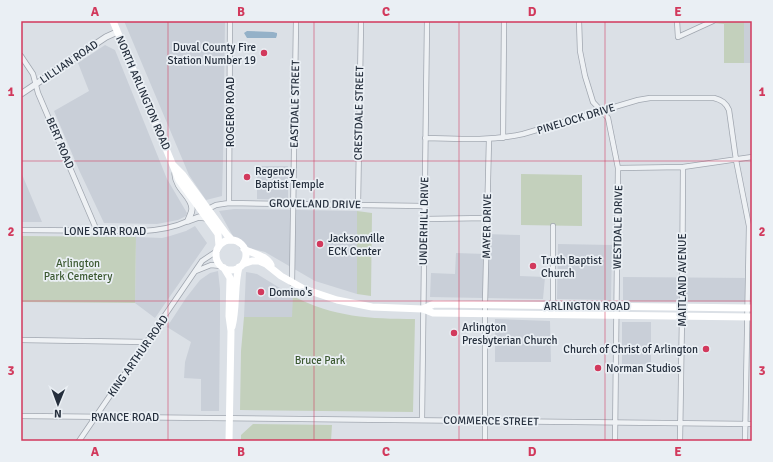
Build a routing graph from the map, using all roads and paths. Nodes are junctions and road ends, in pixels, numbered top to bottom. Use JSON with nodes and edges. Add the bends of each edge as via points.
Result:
{"nodes":[{"id":1,"x":113,"y":21,"type":"edge"},
{"id":2,"x":230,"y":21,"type":"edge"},
{"id":3,"x":296,"y":21,"type":"edge"},
{"id":4,"x":361,"y":21,"type":"edge"},
{"id":5,"x":427,"y":21,"type":"edge"},
{"id":6,"x":504,"y":21,"type":"edge"},
{"id":7,"x":579,"y":21,"type":"edge"},
{"id":8,"x":677,"y":21,"type":"edge"},
{"id":9,"x":713,"y":21,"type":"edge"},
{"id":10,"x":117,"y":32,"type":"junction"},
{"id":11,"x":21,"y":56,"type":"edge"},
{"id":12,"x":36,"y":84,"type":"junction"},
{"id":13,"x":21,"y":94,"type":"edge"},
{"id":14,"x":601,"y":111,"type":"junction"},
{"id":15,"x":425,"y":138,"type":"junction"},
{"id":16,"x":503,"y":138,"type":"junction"},
{"id":17,"x":488,"y":139,"type":"junction"},
{"id":18,"x":752,"y":157,"type":"edge"},
{"id":19,"x":736,"y":160,"type":"junction"},
{"id":20,"x":173,"y":165,"type":"junction"},
{"id":21,"x":682,"y":167,"type":"junction"},
{"id":22,"x":618,"y":168,"type":"junction"},
{"id":23,"x":175,"y":174,"type":"junction"},
{"id":24,"x":229,"y":203,"type":"junction"},
{"id":25,"x":294,"y":204,"type":"junction"},
{"id":26,"x":358,"y":205,"type":"junction"},
{"id":27,"x":424,"y":206,"type":"junction"},
{"id":28,"x":208,"y":208,"type":"junction"},
{"id":29,"x":206,"y":218,"type":"junction"},
{"id":30,"x":487,"y":218,"type":"junction"},
{"id":31,"x":424,"y":219,"type":"junction"},
{"id":32,"x":188,"y":221,"type":"junction"},
{"id":33,"x":552,"y":226,"type":"dead end"},
{"id":34,"x":21,"y":230,"type":"edge"},
{"id":35,"x":97,"y":231,"type":"junction"},
{"id":36,"x":232,"y":240,"type":"junction"},
{"id":37,"x":218,"y":249,"type":"junction"},
{"id":38,"x":244,"y":249,"type":"junction"},
{"id":39,"x":241,"y":265,"type":"junction"},
{"id":40,"x":222,"y":267,"type":"junction"},
{"id":41,"x":196,"y":270,"type":"junction"},
{"id":42,"x":273,"y":270,"type":"junction"},
{"id":43,"x":292,"y":282,"type":"junction"},
{"id":44,"x":485,"y":304,"type":"junction"},
{"id":45,"x":552,"y":305,"type":"junction"},
{"id":46,"x":616,"y":306,"type":"junction"},
{"id":47,"x":682,"y":307,"type":"junction"},
{"id":48,"x":749,"y":308,"type":"edge"},
{"id":49,"x":423,"y":309,"type":"junction"},
{"id":50,"x":486,"y":314,"type":"junction"},
{"id":51,"x":553,"y":315,"type":"junction"},
{"id":52,"x":616,"y":316,"type":"junction"},
{"id":53,"x":682,"y":316,"type":"junction"},
{"id":54,"x":750,"y":317,"type":"edge"},
{"id":55,"x":231,"y":331,"type":"junction"},
{"id":56,"x":21,"y":340,"type":"edge"},
{"id":57,"x":147,"y":342,"type":"junction"},
{"id":58,"x":21,"y":416,"type":"edge"},
{"id":59,"x":95,"y":416,"type":"junction"},
{"id":60,"x":229,"y":418,"type":"junction"},
{"id":61,"x":422,"y":420,"type":"junction"},
{"id":62,"x":485,"y":421,"type":"junction"},
{"id":63,"x":615,"y":422,"type":"junction"},
{"id":64,"x":680,"y":422,"type":"junction"},
{"id":65,"x":745,"y":424,"type":"junction"},
{"id":66,"x":752,"y":424,"type":"edge"},
{"id":67,"x":79,"y":441,"type":"edge"},
{"id":68,"x":229,"y":441,"type":"edge"},
{"id":69,"x":485,"y":441,"type":"edge"},
{"id":70,"x":615,"y":441,"type":"edge"},
{"id":71,"x":680,"y":441,"type":"edge"},
{"id":72,"x":745,"y":441,"type":"edge"}],
"edges":[{"from":1,"to":10,"type":"main road","name":"NORTH ARLINGTON ROAD"},
{"from":2,"to":24,"type":"street","name":"ROGERO ROAD"},
{"from":3,"to":25,"type":"street","name":"EASTDALE STREET"},
{"from":4,"to":26,"type":"street","name":"CRESTDALE STREET"},
{"from":5,"to":15,"type":"street","name":"UNDERHILL DRIVE"},
{"from":6,"to":16,"type":"street"},
{"from":7,"to":14,"type":"street","name":"WESTDALE DRIVE","via":[[580,52],[585,76],[593,102]]},
{"from":8,"to":9,"type":"street","via":[[678,37]]},
{"from":10,"to":12,"type":"street","name":"LILLIAN ROAD"},
{"from":10,"to":20,"type":"main road","name":"NORTH ARLINGTON ROAD"},
{"from":11,"to":12,"type":"street","name":"BERT ROAD","via":[[33,74]]},
{"from":12,"to":13,"type":"street","name":"LILLIAN ROAD"},
{"from":12,"to":35,"type":"street","name":"BERT ROAD"},
{"from":14,"to":16,"type":"street","name":"PINELOCK DRIVE"},
{"from":14,"to":19,"type":"street","name":"PINELOCK DRIVE","via":[[650,98],[721,100],[729,110]]},
{"from":14,"to":22,"type":"street","name":"WESTDALE DRIVE","via":[[608,118]]},
{"from":15,"to":17,"type":"street","name":"PINELOCK DRIVE"},
{"from":15,"to":27,"type":"street","name":"UNDERHILL DRIVE"},
{"from":16,"to":17,"type":"street","name":"PINELOCK DRIVE"},
{"from":17,"to":30,"type":"street","name":"MAYER DRIVE"},
{"from":18,"to":19,"type":"street"},
{"from":19,"to":21,"type":"street"},
{"from":19,"to":48,"type":"street","via":[[749,226]]},
{"from":20,"to":23,"type":"main road","name":"NORTH ARLINGTON ROAD"},
{"from":20,"to":28,"type":"main road","name":"NORTH ARLINGTON ROAD"},
{"from":21,"to":22,"type":"street"},
{"from":21,"to":47,"type":"street","name":"MAITLAND AVENUE"},
{"from":22,"to":46,"type":"street","name":"WESTDALE DRIVE"},
{"from":23,"to":29,"type":"main road","name":"NORTH ARLINGTON ROAD"},
{"from":23,"to":32,"type":"street","via":[[176,182],[193,208]]},
{"from":24,"to":25,"type":"street","name":"GROVELAND DRIVE"},
{"from":24,"to":28,"type":"street","name":"GROVELAND DRIVE","via":[[216,204]]},
{"from":25,"to":26,"type":"street","name":"GROVELAND DRIVE"},
{"from":25,"to":43,"type":"street","name":"EASTDALE STREET"},
{"from":26,"to":27,"type":"street","name":"GROVELAND DRIVE"},
{"from":27,"to":31,"type":"street","name":"UNDERHILL DRIVE"},
{"from":28,"to":36,"type":"main road","name":"NORTH ARLINGTON ROAD"},
{"from":29,"to":32,"type":"street","via":[[199,217]]},
{"from":29,"to":37,"type":"main road","name":"NORTH ARLINGTON ROAD","via":[[218,234]]},
{"from":30,"to":31,"type":"street"},
{"from":30,"to":44,"type":"street","name":"MAYER DRIVE"},
{"from":31,"to":49,"type":"street","name":"UNDERHILL DRIVE"},
{"from":32,"to":35,"type":"street","name":"LONE STAR ROAD","via":[[174,228],[160,230]]},
{"from":33,"to":45,"type":"street"},
{"from":34,"to":35,"type":"street","name":"LONE STAR ROAD"},
{"from":36,"to":37,"type":"main road","via":[[226,241]]},
{"from":36,"to":38,"type":"main road"},
{"from":37,"to":40,"type":"main road","via":[[216,257]]},
{"from":37,"to":41,"type":"street","name":"KING ARTHUR ROAD","via":[[202,261]]},
{"from":38,"to":39,"type":"main road","via":[[245,255]]},
{"from":38,"to":42,"type":"main road","name":"ARLINGTON ROAD","via":[[264,258]]},
{"from":39,"to":40,"type":"main road","via":[[234,269]]},
{"from":39,"to":42,"type":"main road","name":"ARLINGTON ROAD","via":[[259,261]]},
{"from":39,"to":55,"type":"main road","via":[[237,277]]},
{"from":40,"to":41,"type":"street","via":[[211,265]]},
{"from":40,"to":55,"type":"main road","via":[[230,278]]},
{"from":41,"to":57,"type":"street","name":"KING ARTHUR ROAD"},
{"from":42,"to":43,"type":"main road","name":"ARLINGTON ROAD"},
{"from":43,"to":49,"type":"main road","name":"ARLINGTON ROAD","via":[[320,295],[360,306]]},
{"from":44,"to":45,"type":"main road","name":"ARLINGTON ROAD"},
{"from":44,"to":49,"type":"main road","name":"ARLINGTON ROAD","via":[[434,304]]},
{"from":44,"to":50,"type":"street","name":"MAYER DRIVE"},
{"from":45,"to":46,"type":"main road","name":"ARLINGTON ROAD"},
{"from":45,"to":51,"type":"street"},
{"from":46,"to":47,"type":"main road","name":"ARLINGTON ROAD"},
{"from":46,"to":52,"type":"street","name":"WESTDALE DRIVE"},
{"from":47,"to":48,"type":"main road","name":"ARLINGTON ROAD"},
{"from":47,"to":53,"type":"street","name":"MAITLAND AVENUE"},
{"from":48,"to":54,"type":"street"},
{"from":49,"to":50,"type":"main road","name":"ARLINGTON ROAD","via":[[433,313]]},
{"from":49,"to":61,"type":"street","name":"UNDERHILL DRIVE"},
{"from":50,"to":51,"type":"main road","name":"ARLINGTON ROAD"},
{"from":50,"to":62,"type":"street","name":"MAYER DRIVE"},
{"from":51,"to":52,"type":"main road","name":"ARLINGTON ROAD"},
{"from":52,"to":53,"type":"main road","name":"ARLINGTON ROAD"},
{"from":52,"to":63,"type":"street","name":"WESTDALE DRIVE"},
{"from":53,"to":54,"type":"main road","name":"ARLINGTON ROAD"},
{"from":53,"to":64,"type":"street","name":"MAITLAND AVENUE"},
{"from":54,"to":65,"type":"street"},
{"from":55,"to":60,"type":"main road"},
{"from":56,"to":57,"type":"street"},
{"from":57,"to":59,"type":"street","name":"KING ARTHUR ROAD"},
{"from":58,"to":59,"type":"street","name":"RYANCE ROAD"},
{"from":59,"to":60,"type":"street","name":"RYANCE ROAD"},
{"from":59,"to":67,"type":"street","name":"KING ARTHUR ROAD"},
{"from":60,"to":61,"type":"street","name":"COMMERCE STREET"},
{"from":60,"to":68,"type":"main road"},
{"from":61,"to":62,"type":"street","name":"COMMERCE STREET"},
{"from":62,"to":63,"type":"street","name":"COMMERCE STREET"},
{"from":62,"to":69,"type":"street","name":"MAYER DRIVE"},
{"from":63,"to":64,"type":"street","name":"COMMERCE STREET"},
{"from":63,"to":70,"type":"street","name":"WESTDALE DRIVE"},
{"from":64,"to":65,"type":"street","name":"COMMERCE STREET"},
{"from":64,"to":71,"type":"street","name":"MAITLAND AVENUE"},
{"from":65,"to":66,"type":"street","name":"COMMERCE STREET"},
{"from":65,"to":72,"type":"street"}]}
